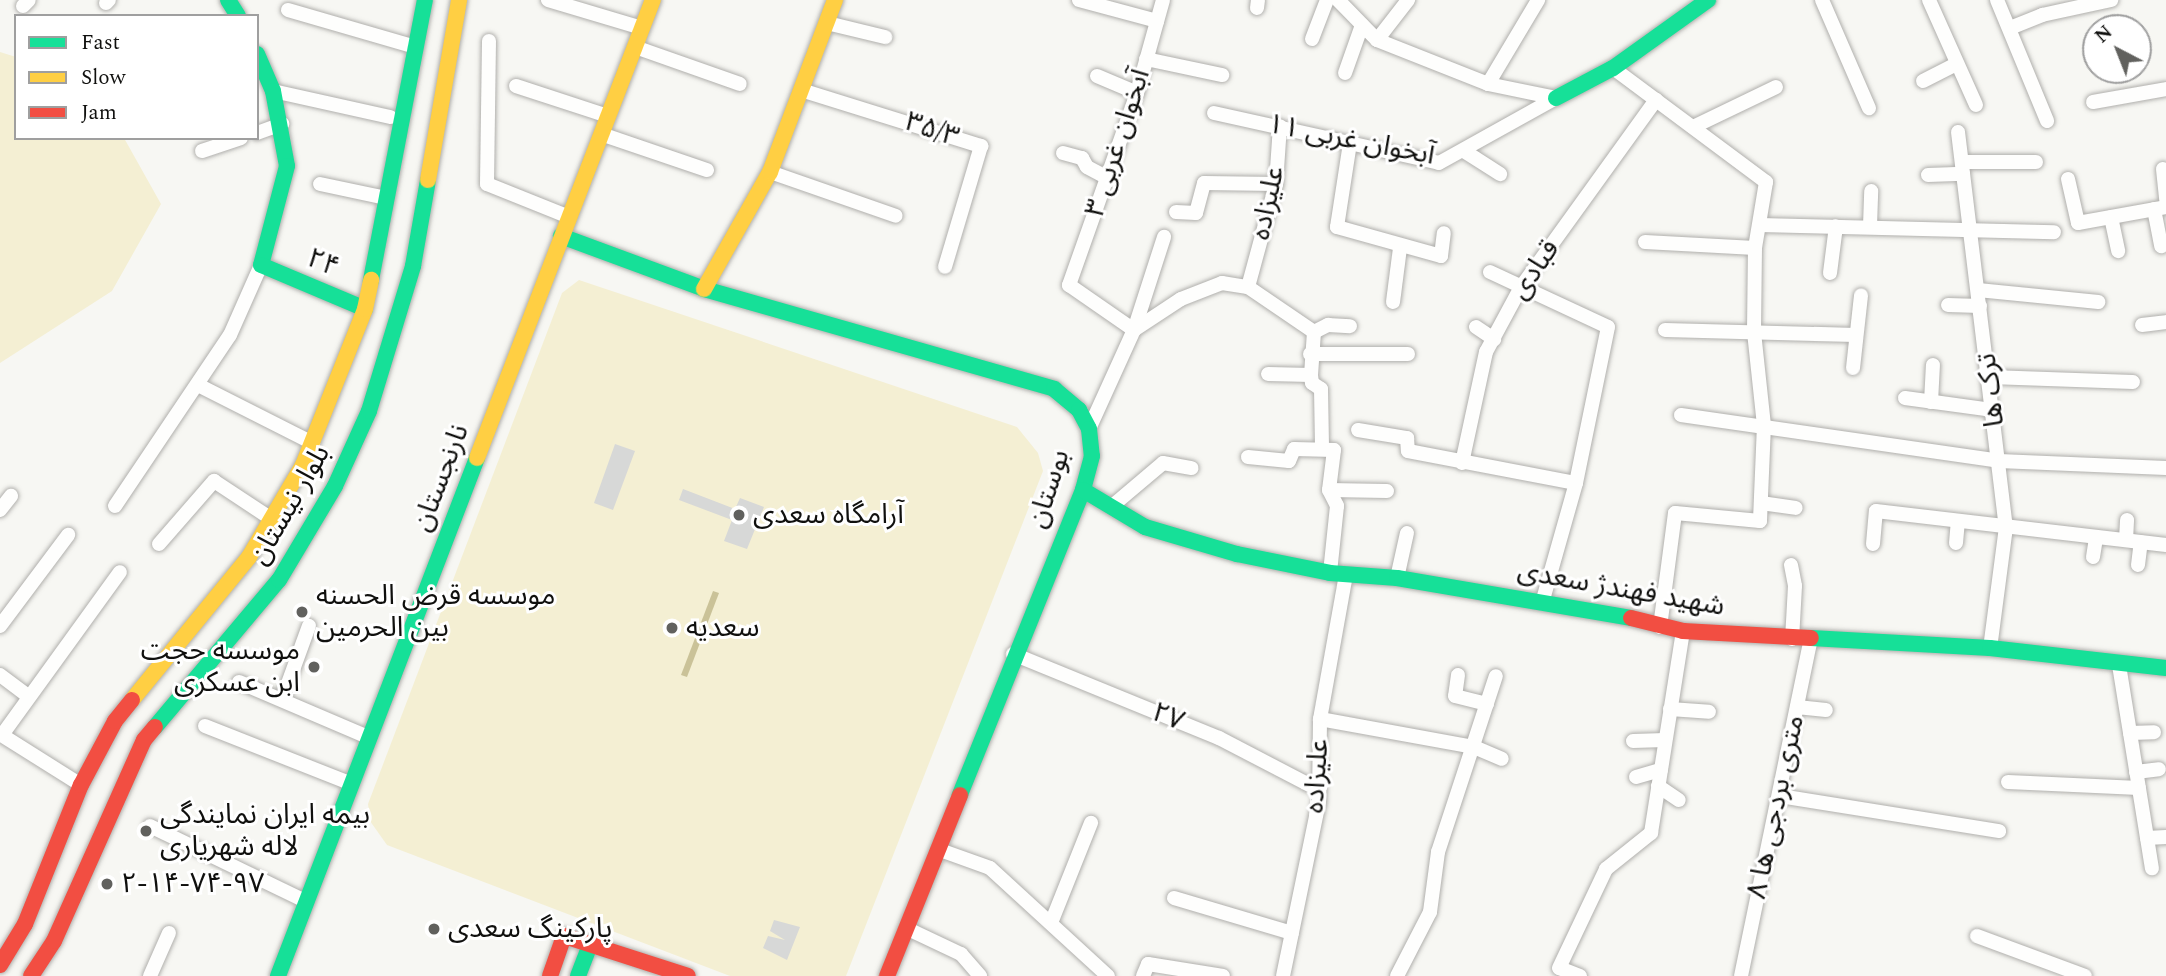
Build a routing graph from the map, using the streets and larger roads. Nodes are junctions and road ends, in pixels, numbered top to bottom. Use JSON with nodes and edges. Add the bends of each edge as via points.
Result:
{"nodes":[{"id":1,"x":425,"y":0,"type":"edge"},
{"id":2,"x":459,"y":0,"type":"edge"},
{"id":3,"x":548,"y":0,"type":"edge"},
{"id":4,"x":653,"y":0,"type":"edge"},
{"id":5,"x":835,"y":0,"type":"edge"},
{"id":6,"x":1079,"y":0,"type":"edge"},
{"id":7,"x":1163,"y":0,"type":"edge"},
{"id":8,"x":1327,"y":0,"type":"edge"},
{"id":9,"x":1338,"y":0,"type":"edge"},
{"id":10,"x":1408,"y":0,"type":"edge"},
{"id":11,"x":1538,"y":0,"type":"edge"},
{"id":12,"x":1708,"y":0,"type":"edge"},
{"id":13,"x":1822,"y":0,"type":"edge"},
{"id":14,"x":1929,"y":0,"type":"edge"},
{"id":15,"x":1997,"y":0,"type":"edge"},
{"id":16,"x":2111,"y":0,"type":"edge"},
{"id":17,"x":288,"y":9,"type":"dead end"},
{"id":18,"x":1157,"y":21,"type":"junction"},
{"id":19,"x":827,"y":23,"type":"junction"},
{"id":20,"x":1362,"y":25,"type":"junction"},
{"id":21,"x":2010,"y":27,"type":"junction"},
{"id":22,"x":642,"y":28,"type":"junction"},
{"id":23,"x":885,"y":37,"type":"dead end"},
{"id":24,"x":1312,"y":39,"type":"dead end"},
{"id":25,"x":1377,"y":40,"type":"junction"},
{"id":26,"x":489,"y":41,"type":"dead end"},
{"id":27,"x":415,"y":47,"type":"junction"},
{"id":28,"x":635,"y":47,"type":"junction"},
{"id":29,"x":259,"y":59,"type":"edge"},
{"id":30,"x":1146,"y":59,"type":"junction"},
{"id":31,"x":1957,"y":64,"type":"junction"},
{"id":32,"x":1613,"y":68,"type":"junction"},
{"id":33,"x":1345,"y":73,"type":"dead end"},
{"id":34,"x":1222,"y":75,"type":"dead end"},
{"id":35,"x":1097,"y":76,"type":"dead end"},
{"id":36,"x":1923,"y":80,"type":"dead end"},
{"id":37,"x":740,"y":84,"type":"dead end"},
{"id":38,"x":1488,"y":84,"type":"junction"},
{"id":39,"x":516,"y":86,"type":"dead end"},
{"id":40,"x":1776,"y":87,"type":"dead end"},
{"id":41,"x":2166,"y":89,"type":"edge"},
{"id":42,"x":801,"y":90,"type":"junction"},
{"id":43,"x":273,"y":91,"type":"junction"},
{"id":44,"x":1137,"y":93,"type":"junction"},
{"id":45,"x":1556,"y":98,"type":"junction"},
{"id":46,"x":1656,"y":100,"type":"junction"},
{"id":47,"x":2093,"y":102,"type":"dead end"},
{"id":48,"x":1976,"y":105,"type":"dead end"},
{"id":49,"x":1868,"y":108,"type":"dead end"},
{"id":50,"x":1214,"y":113,"type":"dead end"},
{"id":51,"x":608,"y":116,"type":"junction"},
{"id":52,"x":390,"y":117,"type":"dead end"},
{"id":53,"x":2047,"y":121,"type":"dead end"},
{"id":54,"x":282,"y":124,"type":"junction"},
{"id":55,"x":1280,"y":126,"type":"junction"},
{"id":56,"x":1693,"y":127,"type":"junction"},
{"id":57,"x":259,"y":131,"type":"edge"},
{"id":58,"x":1958,"y":132,"type":"dead end"},
{"id":59,"x":601,"y":134,"type":"junction"},
{"id":60,"x":234,"y":140,"type":"edge"},
{"id":61,"x":1350,"y":143,"type":"junction"},
{"id":62,"x":202,"y":151,"type":"dead end"},
{"id":63,"x":1464,"y":151,"type":"junction"},
{"id":64,"x":1063,"y":153,"type":"dead end"},
{"id":65,"x":2036,"y":162,"type":"dead end"},
{"id":66,"x":1963,"y":168,"type":"junction"},
{"id":67,"x":2163,"y":169,"type":"dead end"},
{"id":68,"x":707,"y":170,"type":"dead end"},
{"id":69,"x":770,"y":172,"type":"junction"},
{"id":70,"x":1500,"y":174,"type":"dead end"},
{"id":71,"x":1928,"y":175,"type":"dead end"},
{"id":72,"x":1108,"y":178,"type":"junction"},
{"id":73,"x":2068,"y":179,"type":"dead end"},
{"id":74,"x":320,"y":184,"type":"dead end"},
{"id":75,"x":1276,"y":184,"type":"junction"},
{"id":76,"x":1871,"y":191,"type":"dead end"},
{"id":77,"x":386,"y":198,"type":"junction"},
{"id":78,"x":2162,"y":206,"type":"edge"},
{"id":79,"x":1177,"y":212,"type":"dead end"},
{"id":80,"x":569,"y":216,"type":"junction"},
{"id":81,"x":896,"y":216,"type":"dead end"},
{"id":82,"x":2111,"y":217,"type":"junction"},
{"id":83,"x":1760,"y":225,"type":"junction"},
{"id":84,"x":1836,"y":226,"type":"junction"},
{"id":85,"x":1870,"y":226,"type":"junction"},
{"id":86,"x":1970,"y":228,"type":"junction"},
{"id":87,"x":2054,"y":232,"type":"dead end"},
{"id":88,"x":1444,"y":233,"type":"dead end"},
{"id":89,"x":561,"y":236,"type":"junction"},
{"id":90,"x":1164,"y":237,"type":"dead end"},
{"id":91,"x":1645,"y":242,"type":"dead end"},
{"id":92,"x":2161,"y":246,"type":"dead end"},
{"id":93,"x":1400,"y":248,"type":"junction"},
{"id":94,"x":1755,"y":248,"type":"junction"},
{"id":95,"x":2118,"y":251,"type":"dead end"},
{"id":96,"x":261,"y":265,"type":"junction"},
{"id":97,"x":945,"y":267,"type":"dead end"},
{"id":98,"x":1490,"y":272,"type":"dead end"},
{"id":99,"x":1830,"y":273,"type":"dead end"},
{"id":100,"x":1248,"y":287,"type":"junction"},
{"id":101,"x":1521,"y":287,"type":"junction"},
{"id":102,"x":704,"y":289,"type":"junction"},
{"id":103,"x":1978,"y":290,"type":"junction"},
{"id":104,"x":1861,"y":295,"type":"dead end"},
{"id":105,"x":1393,"y":302,"type":"dead end"},
{"id":106,"x":2098,"y":302,"type":"dead end"},
{"id":107,"x":1948,"y":305,"type":"dead end"},
{"id":108,"x":1980,"y":306,"type":"junction"},
{"id":109,"x":365,"y":309,"type":"junction"},
{"id":110,"x":2166,"y":322,"type":"edge"},
{"id":111,"x":2142,"y":325,"type":"dead end"},
{"id":112,"x":1350,"y":326,"type":"dead end"},
{"id":113,"x":1476,"y":327,"type":"dead end"},
{"id":114,"x":1134,"y":330,"type":"junction"},
{"id":115,"x":1665,"y":330,"type":"dead end"},
{"id":116,"x":1314,"y":332,"type":"junction"},
{"id":117,"x":1754,"y":332,"type":"junction"},
{"id":118,"x":1856,"y":335,"type":"junction"},
{"id":119,"x":1494,"y":339,"type":"junction"},
{"id":120,"x":1310,"y":354,"type":"junction"},
{"id":121,"x":1408,"y":354,"type":"dead end"},
{"id":122,"x":1933,"y":365,"type":"dead end"},
{"id":123,"x":1853,"y":368,"type":"dead end"},
{"id":124,"x":1268,"y":374,"type":"dead end"},
{"id":125,"x":1311,"y":375,"type":"junction"},
{"id":126,"x":1990,"y":377,"type":"junction"},
{"id":127,"x":2133,"y":382,"type":"dead end"},
{"id":128,"x":198,"y":385,"type":"junction"},
{"id":129,"x":1905,"y":398,"type":"dead end"},
{"id":130,"x":1931,"y":402,"type":"junction"},
{"id":131,"x":1993,"y":410,"type":"junction"},
{"id":132,"x":1681,"y":415,"type":"dead end"},
{"id":133,"x":1764,"y":425,"type":"junction"},
{"id":134,"x":1089,"y":429,"type":"junction"},
{"id":135,"x":1358,"y":430,"type":"dead end"},
{"id":136,"x":313,"y":443,"type":"junction"},
{"id":137,"x":1328,"y":449,"type":"junction"},
{"id":138,"x":1248,"y":457,"type":"dead end"},
{"id":139,"x":1999,"y":461,"type":"junction"},
{"id":140,"x":1462,"y":463,"type":"junction"},
{"id":141,"x":1192,"y":468,"type":"dead end"},
{"id":142,"x":2166,"y":468,"type":"edge"},
{"id":143,"x":1576,"y":483,"type":"junction"},
{"id":144,"x":1083,"y":490,"type":"junction"},
{"id":145,"x":1329,"y":490,"type":"junction"},
{"id":146,"x":1387,"y":491,"type":"dead end"},
{"id":147,"x":11,"y":496,"type":"dead end"},
{"id":148,"x":1761,"y":503,"type":"junction"},
{"id":149,"x":114,"y":506,"type":"dead end"},
{"id":150,"x":1111,"y":508,"type":"junction"},
{"id":151,"x":1796,"y":508,"type":"dead end"},
{"id":152,"x":0,"y":510,"type":"edge"},
{"id":153,"x":273,"y":520,"type":"junction"},
{"id":154,"x":2127,"y":520,"type":"dead end"},
{"id":155,"x":1958,"y":521,"type":"junction"},
{"id":156,"x":2006,"y":527,"type":"junction"},
{"id":157,"x":1407,"y":533,"type":"dead end"},
{"id":158,"x":68,"y":536,"type":"dead end"},
{"id":159,"x":2096,"y":537,"type":"junction"},
{"id":160,"x":2126,"y":540,"type":"junction"},
{"id":161,"x":2141,"y":542,"type":"junction"},
{"id":162,"x":1956,"y":543,"type":"dead end"},
{"id":163,"x":159,"y":544,"type":"dead end"},
{"id":164,"x":1873,"y":544,"type":"dead end"},
{"id":165,"x":2166,"y":545,"type":"edge"},
{"id":166,"x":2093,"y":557,"type":"dead end"},
{"id":167,"x":1791,"y":565,"type":"dead end"},
{"id":168,"x":2138,"y":565,"type":"dead end"},
{"id":169,"x":120,"y":572,"type":"dead end"},
{"id":170,"x":1338,"y":574,"type":"junction"},
{"id":171,"x":1397,"y":578,"type":"junction"},
{"id":172,"x":1542,"y":603,"type":"junction"},
{"id":173,"x":0,"y":626,"type":"edge"},
{"id":174,"x":309,"y":626,"type":"dead end"},
{"id":175,"x":1660,"y":627,"type":"junction"},
{"id":176,"x":1683,"y":631,"type":"junction"},
{"id":177,"x":1792,"y":639,"type":"junction"},
{"id":178,"x":1811,"y":639,"type":"junction"},
{"id":179,"x":1990,"y":648,"type":"junction"},
{"id":180,"x":1013,"y":654,"type":"junction"},
{"id":181,"x":2119,"y":665,"type":"junction"},
{"id":182,"x":2166,"y":667,"type":"edge"},
{"id":183,"x":0,"y":675,"type":"edge"},
{"id":184,"x":1458,"y":675,"type":"dead end"},
{"id":185,"x":1496,"y":676,"type":"dead end"},
{"id":186,"x":239,"y":682,"type":"dead end"},
{"id":187,"x":27,"y":695,"type":"junction"},
{"id":188,"x":282,"y":700,"type":"junction"},
{"id":189,"x":1487,"y":704,"type":"junction"},
{"id":190,"x":1797,"y":708,"type":"junction"},
{"id":191,"x":1670,"y":709,"type":"junction"},
{"id":192,"x":1826,"y":710,"type":"dead end"},
{"id":193,"x":1709,"y":712,"type":"dead end"},
{"id":194,"x":1320,"y":719,"type":"junction"},
{"id":195,"x":205,"y":726,"type":"dead end"},
{"id":196,"x":2154,"y":732,"type":"dead end"},
{"id":197,"x":2130,"y":733,"type":"junction"},
{"id":198,"x":1,"y":735,"type":"edge"},
{"id":199,"x":370,"y":738,"type":"junction"},
{"id":200,"x":1665,"y":740,"type":"junction"},
{"id":201,"x":1633,"y":741,"type":"dead end"},
{"id":202,"x":1474,"y":747,"type":"junction"},
{"id":203,"x":1502,"y":759,"type":"dead end"},
{"id":204,"x":2159,"y":769,"type":"dead end"},
{"id":205,"x":1661,"y":770,"type":"junction"},
{"id":206,"x":2136,"y":772,"type":"junction"},
{"id":207,"x":1636,"y":777,"type":"dead end"},
{"id":208,"x":2008,"y":782,"type":"dead end"},
{"id":209,"x":352,"y":784,"type":"junction"},
{"id":210,"x":81,"y":785,"type":"junction"},
{"id":211,"x":1658,"y":786,"type":"junction"},
{"id":212,"x":2139,"y":788,"type":"junction"},
{"id":213,"x":1319,"y":790,"type":"junction"},
{"id":214,"x":1780,"y":796,"type":"junction"},
{"id":215,"x":1679,"y":800,"type":"dead end"},
{"id":216,"x":1091,"y":823,"type":"dead end"},
{"id":217,"x":150,"y":826,"type":"dead end"},
{"id":218,"x":1999,"y":831,"type":"dead end"},
{"id":219,"x":2166,"y":837,"type":"edge"},
{"id":220,"x":2147,"y":838,"type":"junction"},
{"id":221,"x":940,"y":850,"type":"junction"},
{"id":222,"x":2152,"y":869,"type":"dead end"},
{"id":223,"x":1174,"y":898,"type":"dead end"},
{"id":224,"x":307,"y":902,"type":"junction"},
{"id":225,"x":1051,"y":923,"type":"junction"},
{"id":226,"x":908,"y":929,"type":"junction"},
{"id":227,"x":169,"y":933,"type":"dead end"},
{"id":228,"x":1292,"y":933,"type":"junction"},
{"id":229,"x":1977,"y":936,"type":"dead end"},
{"id":230,"x":590,"y":944,"type":"junction"},
{"id":231,"x":0,"y":965,"type":"edge"},
{"id":232,"x":31,"y":976,"type":"edge"},
{"id":233,"x":150,"y":976,"type":"edge"},
{"id":234,"x":278,"y":976,"type":"edge"},
{"id":235,"x":550,"y":976,"type":"edge"},
{"id":236,"x":578,"y":976,"type":"edge"},
{"id":237,"x":688,"y":976,"type":"edge"},
{"id":238,"x":887,"y":976,"type":"edge"},
{"id":239,"x":980,"y":976,"type":"edge"},
{"id":240,"x":1108,"y":976,"type":"edge"},
{"id":241,"x":1143,"y":976,"type":"edge"},
{"id":242,"x":1223,"y":976,"type":"edge"},
{"id":243,"x":1283,"y":976,"type":"edge"},
{"id":244,"x":1397,"y":976,"type":"edge"},
{"id":245,"x":1580,"y":976,"type":"edge"},
{"id":246,"x":1741,"y":976,"type":"edge"},
{"id":247,"x":2085,"y":976,"type":"edge"}],
"edges":[{"from":1,"to":27,"type":"street","name":"بلوار نیستان"},
{"from":2,"to":232,"type":"street","name":"بلوار نیستان","via":[[413,266],[369,411],[335,486],[279,580],[195,674],[144,740],[54,941]]},
{"from":3,"to":22,"type":"street"},
{"from":4,"to":22,"type":"street","name":"نارنجستان"},
{"from":5,"to":19,"type":"street"},
{"from":6,"to":18,"type":"street"},
{"from":7,"to":18,"type":"street","name":"آبخوان غربی ۳"},
{"from":8,"to":24,"type":"street"},
{"from":9,"to":20,"type":"street"},
{"from":10,"to":25,"type":"street"},
{"from":11,"to":38,"type":"street"},
{"from":12,"to":32,"type":"street"},
{"from":13,"to":49,"type":"street"},
{"from":14,"to":31,"type":"street"},
{"from":15,"to":21,"type":"street"},
{"from":16,"to":21,"type":"street"},
{"from":17,"to":27,"type":"street"},
{"from":18,"to":30,"type":"street","name":"آبخوان غربی ۳"},
{"from":19,"to":23,"type":"street"},
{"from":19,"to":42,"type":"street"},
{"from":20,"to":25,"type":"street"},
{"from":20,"to":33,"type":"street"},
{"from":21,"to":53,"type":"street"},
{"from":22,"to":28,"type":"street","name":"نارنجستان"},
{"from":25,"to":38,"type":"street"},
{"from":26,"to":80,"type":"street","via":[[487,184]]},
{"from":27,"to":77,"type":"street","name":"بلوار نیستان"},
{"from":28,"to":37,"type":"street"},
{"from":28,"to":51,"type":"street","name":"نارنجستان"},
{"from":29,"to":43,"type":"street"},
{"from":30,"to":34,"type":"street"},
{"from":30,"to":44,"type":"street","name":"آبخوان غربی ۳"},
{"from":31,"to":36,"type":"street"},
{"from":31,"to":48,"type":"street"},
{"from":32,"to":45,"type":"street"},
{"from":32,"to":46,"type":"street"},
{"from":35,"to":44,"type":"street"},
{"from":38,"to":45,"type":"street"},
{"from":39,"to":51,"type":"street"},
{"from":40,"to":56,"type":"street"},
{"from":41,"to":47,"type":"street"},
{"from":42,"to":69,"type":"street"},
{"from":42,"to":97,"type":"street","name":"۳۵/۳","via":[[981,146]]},
{"from":43,"to":52,"type":"street"},
{"from":43,"to":54,"type":"street"},
{"from":44,"to":72,"type":"street","name":"آبخوان غربی ۳"},
{"from":45,"to":63,"type":"street","name":"آبخوان غربی ۱۱"},
{"from":46,"to":56,"type":"street"},
{"from":46,"to":101,"type":"street","name":"قبادی"},
{"from":50,"to":55,"type":"street","name":"آبخوان غربی ۱۱"},
{"from":51,"to":59,"type":"street","name":"نارنجستان"},
{"from":54,"to":57,"type":"street"},
{"from":54,"to":96,"type":"street","via":[[287,166]]},
{"from":55,"to":61,"type":"street","name":"آبخوان غربی ۱۱"},
{"from":55,"to":75,"type":"street","name":"علیزاده"},
{"from":56,"to":83,"type":"street","via":[[1766,182]]},
{"from":58,"to":66,"type":"street","name":"ترک ها"},
{"from":59,"to":68,"type":"street"},
{"from":59,"to":80,"type":"street","name":"نارنجستان"},
{"from":60,"to":62,"type":"street"},
{"from":61,"to":63,"type":"street","name":"آبخوان غربی ۱۱","via":[[1438,163]]},
{"from":61,"to":93,"type":"street","via":[[1337,227]]},
{"from":63,"to":70,"type":"street"},
{"from":64,"to":72,"type":"street","via":[[1082,158],[1087,167]]},
{"from":65,"to":66,"type":"street"},
{"from":66,"to":71,"type":"street"},
{"from":66,"to":86,"type":"street","name":"ترک ها"},
{"from":67,"to":78,"type":"street"},
{"from":69,"to":81,"type":"street"},
{"from":69,"to":102,"type":"street"},
{"from":72,"to":114,"type":"street","name":"آبخوان غربی ۳","via":[[1069,285]]},
{"from":73,"to":82,"type":"street","via":[[2078,223]]},
{"from":74,"to":77,"type":"street"},
{"from":75,"to":79,"type":"street","via":[[1204,183],[1196,213]]},
{"from":75,"to":100,"type":"street","name":"علیزاده"},
{"from":76,"to":85,"type":"street"},
{"from":77,"to":109,"type":"street","name":"بلوار نیستان"},
{"from":78,"to":82,"type":"street"},
{"from":78,"to":92,"type":"street"},
{"from":80,"to":89,"type":"street","name":"نارنجستان"},
{"from":82,"to":95,"type":"street"},
{"from":83,"to":84,"type":"street"},
{"from":83,"to":94,"type":"street"},
{"from":84,"to":85,"type":"street"},
{"from":84,"to":99,"type":"street"},
{"from":85,"to":86,"type":"street"},
{"from":86,"to":87,"type":"street"},
{"from":86,"to":103,"type":"street","name":"ترک ها"},
{"from":88,"to":93,"type":"street","via":[[1441,256]]},
{"from":89,"to":102,"type":"street","name":"بوستان"},
{"from":89,"to":199,"type":"street","name":"نارنجستان"},
{"from":90,"to":114,"type":"street"},
{"from":91,"to":94,"type":"street"},
{"from":93,"to":105,"type":"street"},
{"from":94,"to":117,"type":"street"},
{"from":96,"to":109,"type":"street","name":"۲۴"},
{"from":96,"to":128,"type":"street","via":[[230,335]]},
{"from":98,"to":101,"type":"street"},
{"from":100,"to":114,"type":"street","via":[[1222,283],[1181,299]]},
{"from":100,"to":116,"type":"street"},
{"from":101,"to":119,"type":"street","name":"قبادی"},
{"from":101,"to":143,"type":"street","via":[[1608,327]]},
{"from":102,"to":134,"type":"street","name":"بوستان","via":[[1054,389],[1079,410]]},
{"from":103,"to":106,"type":"street"},
{"from":103,"to":108,"type":"street","name":"ترک ها"},
{"from":104,"to":118,"type":"street"},
{"from":107,"to":108,"type":"street"},
{"from":108,"to":126,"type":"street","name":"ترک ها"},
{"from":109,"to":136,"type":"street","name":"بلوار نیستان"},
{"from":110,"to":111,"type":"street"},
{"from":112,"to":116,"type":"street","via":[[1328,325]]},
{"from":113,"to":119,"type":"street"},
{"from":114,"to":134,"type":"street"},
{"from":115,"to":117,"type":"street"},
{"from":116,"to":120,"type":"street","name":"علیزاده"},
{"from":117,"to":118,"type":"street"},
{"from":117,"to":133,"type":"street"},
{"from":118,"to":123,"type":"street"},
{"from":119,"to":140,"type":"street","name":"قبادی","via":[[1486,352]]},
{"from":120,"to":121,"type":"street"},
{"from":120,"to":125,"type":"street","name":"علیزاده"},
{"from":122,"to":130,"type":"street"},
{"from":124,"to":125,"type":"street"},
{"from":125,"to":137,"type":"street","name":"علیزاده","via":[[1312,383],[1321,389]]},
{"from":126,"to":127,"type":"street"},
{"from":126,"to":131,"type":"street","name":"ترک ها"},
{"from":128,"to":136,"type":"street"},
{"from":128,"to":149,"type":"street"},
{"from":129,"to":130,"type":"street"},
{"from":130,"to":131,"type":"street"},
{"from":131,"to":139,"type":"street","name":"ترک ها"},
{"from":132,"to":133,"type":"street"},
{"from":133,"to":139,"type":"street"},
{"from":133,"to":148,"type":"street"},
{"from":134,"to":144,"type":"street","name":"بوستان","via":[[1092,456]]},
{"from":135,"to":140,"type":"street","via":[[1407,438],[1408,451]]},
{"from":136,"to":153,"type":"street","name":"بلوار نیستان"},
{"from":137,"to":138,"type":"street","via":[[1294,449],[1289,461]]},
{"from":137,"to":145,"type":"street","name":"علیزاده"},
{"from":139,"to":142,"type":"street"},
{"from":139,"to":156,"type":"street","name":"ترک ها"},
{"from":140,"to":143,"type":"street"},
{"from":141,"to":150,"type":"street","via":[[1163,463]]},
{"from":143,"to":172,"type":"street"},
{"from":144,"to":150,"type":"street","name":"شهید فهندژ سعدی"},
{"from":144,"to":180,"type":"street","name":"بوستان"},
{"from":145,"to":146,"type":"street"},
{"from":145,"to":170,"type":"street","name":"علیزاده","via":[[1337,506]]},
{"from":147,"to":152,"type":"street"},
{"from":148,"to":151,"type":"street"},
{"from":148,"to":175,"type":"street","via":[[1760,522],[1675,513]]},
{"from":150,"to":170,"type":"street","name":"شهید فهندژ سعدی","via":[[1144,527],[1237,554]]},
{"from":153,"to":163,"type":"street","via":[[214,481]]},
{"from":153,"to":210,"type":"street","name":"بلوار نیستان","via":[[219,598],[137,690]]},
{"from":154,"to":160,"type":"street"},
{"from":155,"to":156,"type":"street"},
{"from":155,"to":162,"type":"street"},
{"from":155,"to":164,"type":"street","via":[[1876,511]]},
{"from":156,"to":159,"type":"street"},
{"from":156,"to":179,"type":"street","name":"ترک ها"},
{"from":157,"to":171,"type":"street"},
{"from":158,"to":173,"type":"street"},
{"from":159,"to":160,"type":"street"},
{"from":159,"to":166,"type":"street"},
{"from":160,"to":161,"type":"street"},
{"from":161,"to":165,"type":"street"},
{"from":161,"to":168,"type":"street"},
{"from":167,"to":177,"type":"street","via":[[1795,586]]},
{"from":169,"to":187,"type":"street"},
{"from":170,"to":171,"type":"street","name":"شهید فهندژ سعدی"},
{"from":170,"to":194,"type":"street","name":"علیزاده"},
{"from":171,"to":172,"type":"street","name":"شهید فهندژ سعدی"},
{"from":172,"to":175,"type":"street","name":"شهید فهندژ سعدی","via":[[1596,609]]},
{"from":174,"to":188,"type":"street"},
{"from":175,"to":176,"type":"street","name":"شهید فهندژ سعدی"},
{"from":176,"to":177,"type":"street","name":"شهید فهندژ سعدی"},
{"from":176,"to":191,"type":"street"},
{"from":177,"to":178,"type":"street","name":"شهید فهندژ سعدی"},
{"from":178,"to":179,"type":"street","name":"شهید فهندژ سعدی"},
{"from":178,"to":190,"type":"street","name":"۸ متری بردجی ها"},
{"from":179,"to":181,"type":"street","name":"شهید فهندژ سعدی"},
{"from":180,"to":213,"type":"street","name":"۲۷","via":[[1219,738]]},
{"from":180,"to":221,"type":"street","name":"بوستان"},
{"from":181,"to":182,"type":"street","name":"شهید فهندژ سعدی"},
{"from":181,"to":197,"type":"street"},
{"from":183,"to":187,"type":"street"},
{"from":184,"to":189,"type":"street","via":[[1455,696]]},
{"from":185,"to":189,"type":"street"},
{"from":186,"to":188,"type":"street"},
{"from":187,"to":198,"type":"street"},
{"from":188,"to":199,"type":"street"},
{"from":189,"to":202,"type":"street"},
{"from":190,"to":192,"type":"street"},
{"from":190,"to":214,"type":"street","name":"۸ متری بردجی ها"},
{"from":191,"to":193,"type":"street"},
{"from":191,"to":200,"type":"street"},
{"from":194,"to":202,"type":"street"},
{"from":194,"to":213,"type":"street","name":"علیزاده"},
{"from":195,"to":209,"type":"street"},
{"from":196,"to":197,"type":"street"},
{"from":197,"to":206,"type":"street"},
{"from":198,"to":210,"type":"street"},
{"from":199,"to":209,"type":"street","name":"نارنجستان"},
{"from":200,"to":201,"type":"street"},
{"from":200,"to":205,"type":"street"},
{"from":202,"to":203,"type":"street"},
{"from":202,"to":244,"type":"street","via":[[1438,852],[1430,912]]},
{"from":204,"to":206,"type":"street"},
{"from":205,"to":207,"type":"street"},
{"from":205,"to":211,"type":"street"},
{"from":206,"to":212,"type":"street"},
{"from":208,"to":212,"type":"street"},
{"from":209,"to":224,"type":"street","name":"نارنجستان"},
{"from":210,"to":231,"type":"street","name":"بلوار نیستان","via":[[25,924]]},
{"from":211,"to":215,"type":"street"},
{"from":211,"to":245,"type":"street","via":[[1651,833],[1606,869],[1559,968]]},
{"from":212,"to":220,"type":"street"},
{"from":213,"to":228,"type":"street","name":"علیزاده"},
{"from":214,"to":218,"type":"street"},
{"from":214,"to":246,"type":"street","name":"۸ متری بردجی ها"},
{"from":216,"to":225,"type":"street"},
{"from":217,"to":224,"type":"street"},
{"from":219,"to":220,"type":"street"},
{"from":220,"to":222,"type":"street"},
{"from":221,"to":225,"type":"street","via":[[990,868]]},
{"from":221,"to":226,"type":"street","name":"بوستان"},
{"from":223,"to":228,"type":"street"},
{"from":224,"to":234,"type":"street","name":"نارنجستان"},
{"from":225,"to":240,"type":"street"},
{"from":226,"to":238,"type":"street","name":"بوستان"},
{"from":226,"to":239,"type":"street","via":[[961,954]]},
{"from":227,"to":233,"type":"street"},
{"from":228,"to":243,"type":"street","name":"علیزاده"},
{"from":229,"to":247,"type":"street"},
{"from":230,"to":235,"type":"street","via":[[564,936]]},
{"from":230,"to":236,"type":"street"},
{"from":230,"to":237,"type":"street"},
{"from":241,"to":242,"type":"street","via":[[1149,964]]}]}
